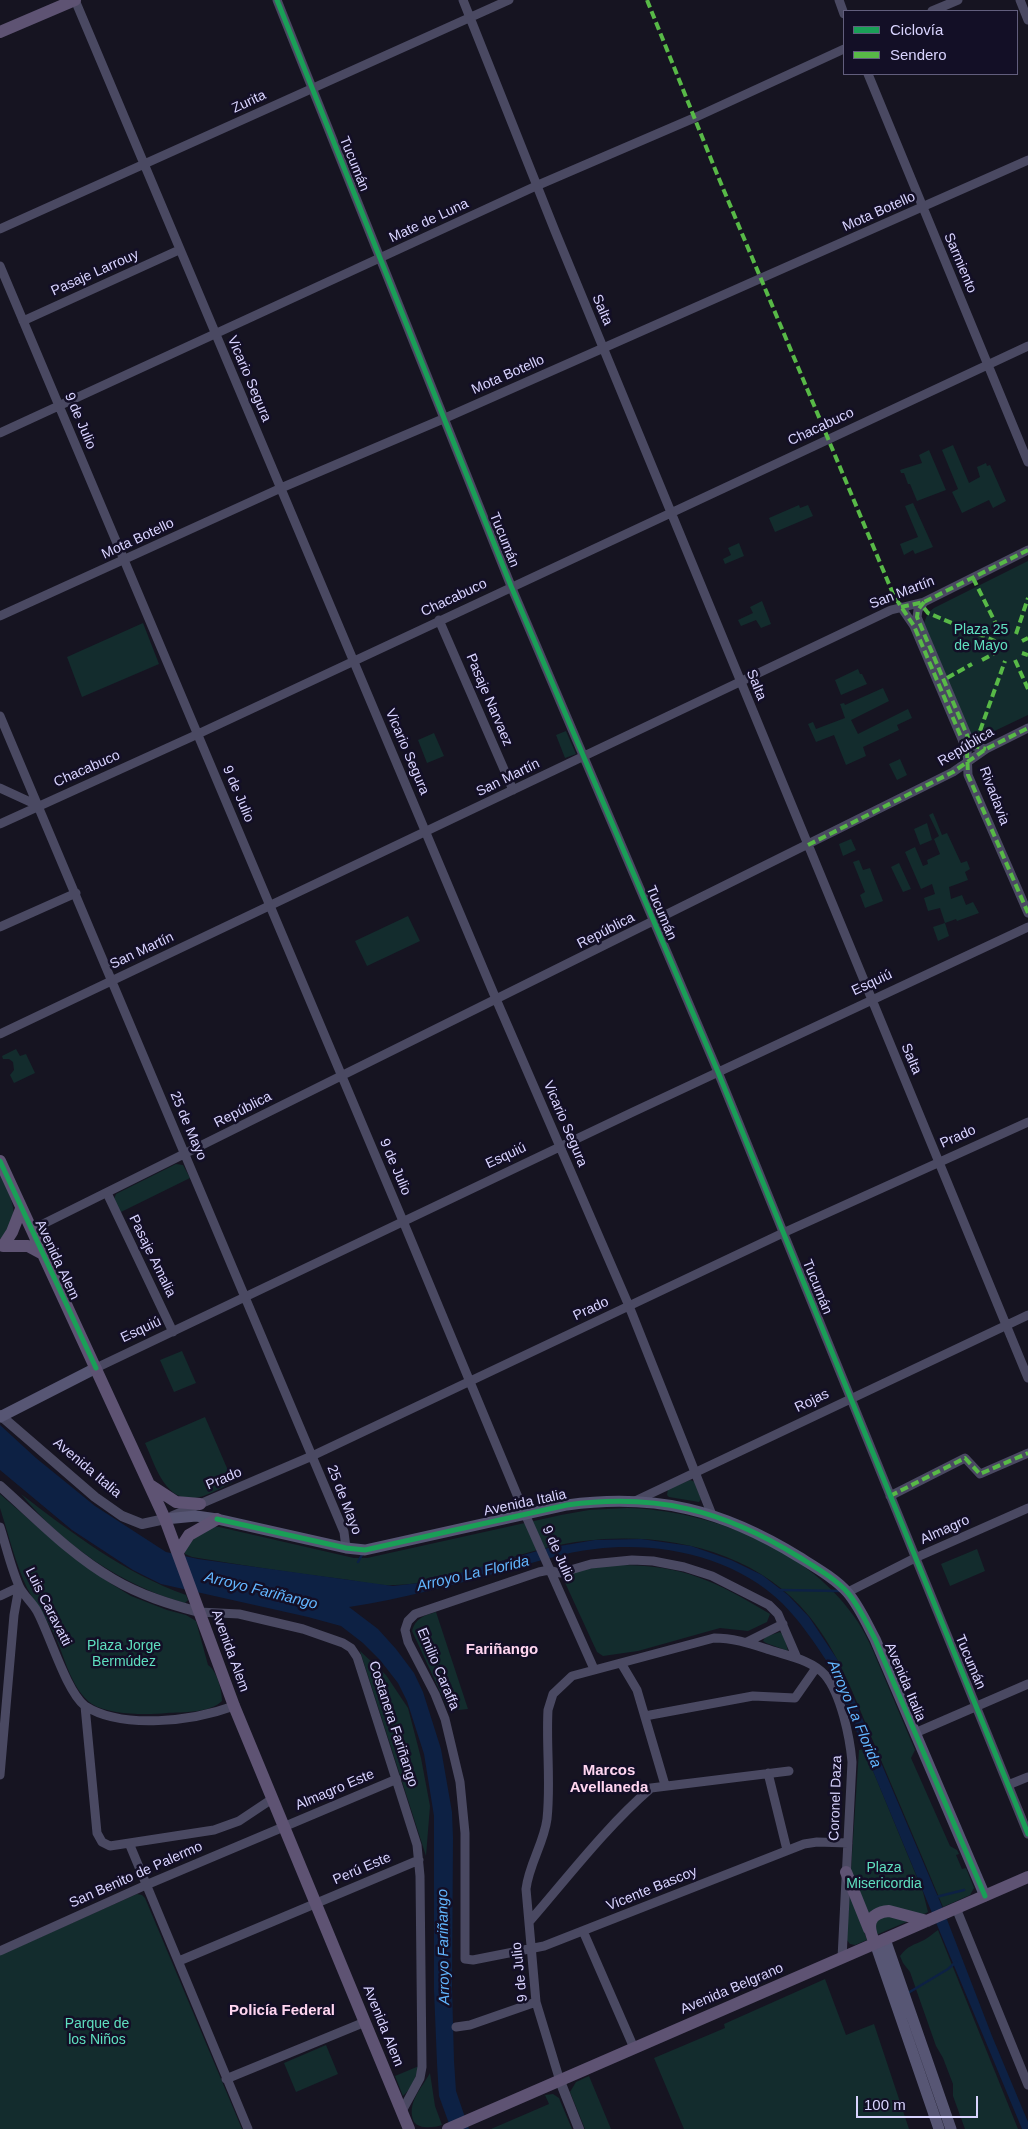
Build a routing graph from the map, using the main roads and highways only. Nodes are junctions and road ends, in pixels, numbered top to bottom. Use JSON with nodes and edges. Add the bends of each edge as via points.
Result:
{"nodes":[{"id":1,"x":75,"y":0,"type":"edge"},
{"id":2,"x":0,"y":32,"type":"edge"},
{"id":3,"x":0,"y":1161,"type":"edge"},
{"id":4,"x":21,"y":1208,"type":"junction"},
{"id":5,"x":30,"y":1230,"type":"junction"},
{"id":6,"x":1,"y":1247,"type":"edge"},
{"id":7,"x":41,"y":1253,"type":"junction"},
{"id":8,"x":96,"y":1368,"type":"junction"},
{"id":9,"x":0,"y":1416,"type":"edge"},
{"id":10,"x":149,"y":1484,"type":"junction"},
{"id":11,"x":200,"y":1504,"type":"road end"},
{"id":12,"x":165,"y":1519,"type":"junction"},
{"id":13,"x":216,"y":1519,"type":"junction"},
{"id":14,"x":178,"y":1552,"type":"junction"},
{"id":15,"x":846,"y":1872,"type":"road end"},
{"id":16,"x":1028,"y":1878,"type":"edge"},
{"id":17,"x":985,"y":1896,"type":"junction"},
{"id":18,"x":927,"y":1921,"type":"junction"},
{"id":19,"x":869,"y":1929,"type":"junction"},
{"id":20,"x":880,"y":1941,"type":"junction"},
{"id":21,"x":409,"y":2129,"type":"edge"},
{"id":22,"x":448,"y":2129,"type":"edge"},
{"id":23,"x":939,"y":2129,"type":"edge"},
{"id":24,"x":951,"y":2129,"type":"edge"}],
"edges":[{"from":1,"to":2,"type":"main road"},
{"from":3,"to":4,"type":"main road","name":"Avenida Alem"},
{"from":4,"to":5,"type":"main road","name":"Avenida Alem"},
{"from":4,"to":6,"type":"main road","via":[[12,1232]]},
{"from":5,"to":6,"type":"main road"},
{"from":5,"to":7,"type":"main road","name":"Avenida Alem"},
{"from":6,"to":7,"type":"main road","via":[[28,1246]]},
{"from":7,"to":8,"type":"main road","name":"Avenida Alem"},
{"from":8,"to":9,"type":"main road","name":"Esquiú"},
{"from":8,"to":10,"type":"main road","name":"Avenida Alem"},
{"from":10,"to":11,"type":"main road","via":[[176,1502]]},
{"from":10,"to":12,"type":"main road","name":"Avenida Alem"},
{"from":12,"to":13,"type":"main road","name":"Avenida Italia","via":[[196,1516]]},
{"from":12,"to":14,"type":"main road","name":"Avenida Alem"},
{"from":13,"to":14,"type":"main road","via":[[189,1535]]},
{"from":13,"to":17,"type":"main road","name":"Avenida Italia","via":[[365,1550],[575,1504],[635,1500],[682,1506],[764,1537],[816,1568],[848,1592],[875,1639]]},
{"from":14,"to":21,"type":"main road","name":"Avenida Alem","via":[[234,1706]]},
{"from":15,"to":19,"type":"main road"},
{"from":16,"to":17,"type":"main road","name":"Avenida Belgrano"},
{"from":17,"to":18,"type":"main road","name":"Avenida Belgrano"},
{"from":18,"to":19,"type":"main road","via":[[890,1911],[872,1919]]},
{"from":18,"to":20,"type":"main road","name":"Avenida Belgrano"},
{"from":19,"to":20,"type":"main road"},
{"from":20,"to":22,"type":"main road","name":"Avenida Belgrano"},
{"from":20,"to":23,"type":"main road"},
{"from":20,"to":24,"type":"main road"}]}
